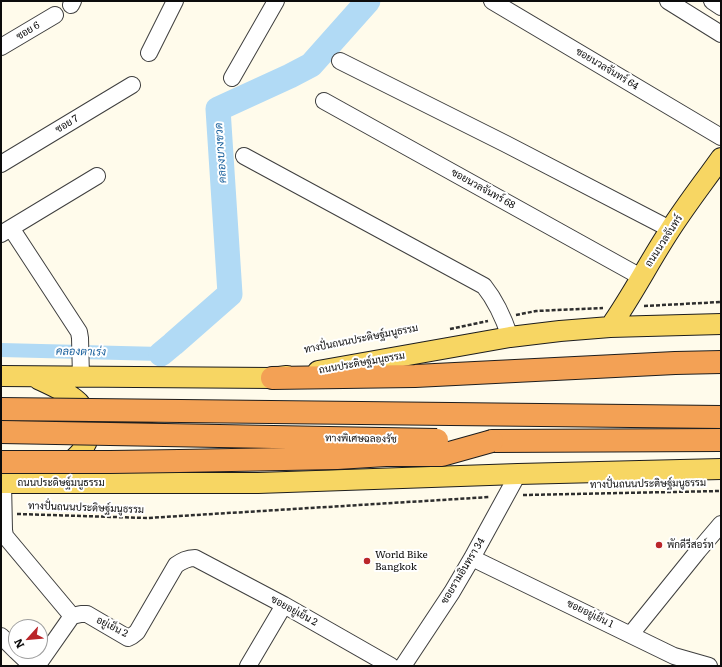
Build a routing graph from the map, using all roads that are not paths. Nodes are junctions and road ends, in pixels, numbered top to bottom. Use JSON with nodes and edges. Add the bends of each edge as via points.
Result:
{"nodes":[{"id":1,"x":175,"y":1,"type":"edge"},
{"id":2,"x":492,"y":1,"type":"edge"},
{"id":3,"x":668,"y":1,"type":"edge"},
{"id":4,"x":712,"y":1,"type":"edge"},
{"id":5,"x":269,"y":3,"type":"edge"},
{"id":6,"x":721,"y":6,"type":"edge"},
{"id":7,"x":55,"y":15,"type":"dead end"},
{"id":8,"x":721,"y":34,"type":"edge"},
{"id":9,"x":1,"y":47,"type":"edge"},
{"id":10,"x":149,"y":53,"type":"dead end"},
{"id":11,"x":340,"y":61,"type":"dead end"},
{"id":12,"x":232,"y":78,"type":"dead end"},
{"id":13,"x":132,"y":85,"type":"dead end"},
{"id":14,"x":324,"y":102,"type":"dead end"},
{"id":15,"x":721,"y":137,"type":"edge"},
{"id":16,"x":244,"y":156,"type":"dead end"},
{"id":17,"x":721,"y":159,"type":"edge"},
{"id":18,"x":1,"y":164,"type":"edge"},
{"id":19,"x":98,"y":176,"type":"dead end"},
{"id":20,"x":670,"y":229,"type":"junction"},
{"id":21,"x":6,"y":231,"type":"edge"},
{"id":22,"x":641,"y":277,"type":"junction"},
{"id":23,"x":718,"y":321,"type":"edge"},
{"id":24,"x":610,"y":327,"type":"junction"},
{"id":25,"x":510,"y":337,"type":"junction"},
{"id":26,"x":721,"y":362,"type":"edge"},
{"id":27,"x":81,"y":369,"type":"junction"},
{"id":28,"x":1,"y":376,"type":"edge"},
{"id":29,"x":35,"y":377,"type":"junction"},
{"id":30,"x":272,"y":378,"type":"junction"},
{"id":31,"x":1,"y":409,"type":"edge"},
{"id":32,"x":721,"y":417,"type":"edge"},
{"id":33,"x":1,"y":432,"type":"edge"},
{"id":34,"x":721,"y":440,"type":"edge"},
{"id":35,"x":492,"y":441,"type":"junction"},
{"id":36,"x":1,"y":462,"type":"edge"},
{"id":37,"x":721,"y":469,"type":"edge"},
{"id":38,"x":518,"y":474,"type":"junction"},
{"id":39,"x":2,"y":483,"type":"edge"},
{"id":40,"x":39,"y":484,"type":"junction"},
{"id":41,"x":721,"y":524,"type":"edge"},
{"id":42,"x":195,"y":558,"type":"joint"},
{"id":43,"x":472,"y":558,"type":"junction"},
{"id":44,"x":284,"y":605,"type":"junction"},
{"id":45,"x":72,"y":616,"type":"junction"},
{"id":46,"x":631,"y":634,"type":"junction"},
{"id":47,"x":25,"y":659,"type":"edge"},
{"id":48,"x":677,"y":661,"type":"edge"},
{"id":49,"x":410,"y":664,"type":"edge"},
{"id":50,"x":32,"y":666,"type":"edge"},
{"id":51,"x":37,"y":666,"type":"edge"},
{"id":52,"x":248,"y":666,"type":"edge"},
{"id":53,"x":391,"y":666,"type":"edge"},
{"id":54,"x":709,"y":666,"type":"edge"}],
"edges":[{"from":1,"to":10,"type":"street"},
{"from":2,"to":15,"type":"street","name":"ซอยนวลจันทร์ 64"},
{"from":3,"to":8,"type":"street"},
{"from":4,"to":6,"type":"street"},
{"from":5,"to":12,"type":"street"},
{"from":7,"to":9,"type":"street","name":"ซอย 6"},
{"from":11,"to":20,"type":"street"},
{"from":13,"to":18,"type":"street","name":"ซอย 7"},
{"from":14,"to":22,"type":"street","name":"ซอยนวลจันทร์ 68"},
{"from":16,"to":25,"type":"street","via":[[484,286],[503,317]]},
{"from":17,"to":20,"type":"main road","name":"ถนนนวลจันทร์"},
{"from":19,"to":21,"type":"street"},
{"from":20,"to":22,"type":"main road","name":"ถนนนวลจันทร์"},
{"from":21,"to":27,"type":"street","via":[[79,332]]},
{"from":22,"to":24,"type":"main road","name":"ถนนนวลจันทร์"},
{"from":23,"to":24,"type":"main road","name":"ถนนประดิษฐ์มนูธรรม"},
{"from":24,"to":25,"type":"main road","name":"ถนนประดิษฐ์มนูธรรม"},
{"from":25,"to":30,"type":"main road","name":"ถนนประดิษฐ์มนูธรรม"},
{"from":26,"to":30,"type":"highway","via":[[414,376]]},
{"from":27,"to":29,"type":"main road","name":"ถนนประดิษฐ์มนูธรรม"},
{"from":27,"to":30,"type":"main road","name":"ถนนประดิษฐ์มนูธรรม"},
{"from":28,"to":29,"type":"main road","name":"ถนนประดิษฐ์มนูธรรม"},
{"from":29,"to":40,"type":"main road","via":[[77,401],[89,424],[89,437],[81,452]]},
{"from":31,"to":32,"type":"highway","bridge":true},
{"from":33,"to":35,"type":"highway","name":"ทางพิเศษฉลองรัช","bridge":true},
{"from":34,"to":35,"type":"highway","name":"ทางพิเศษฉลองรัช"},
{"from":35,"to":36,"type":"highway","bridge":true,"via":[[442,455]]},
{"from":37,"to":38,"type":"main road","name":"ถนนประดิษฐ์มนูธรรม"},
{"from":38,"to":40,"type":"main road","name":"ถนนประดิษฐ์มนูธรรม","via":[[258,483]]},
{"from":38,"to":43,"type":"street","name":"ซอยรามอินทรา 34"},
{"from":39,"to":40,"type":"main road","name":"ถนนประดิษฐ์มนูธรรม"},
{"from":39,"to":45,"type":"street","via":[[4,530],[8,540]]},
{"from":41,"to":46,"type":"street"},
{"from":42,"to":44,"type":"street","name":"ซอยอยู่เย็น 2"},
{"from":42,"to":45,"type":"street","name":"อยู่เย็น 2","via":[[181,561],[173,569],[137,632],[128,638],[88,614]]},
{"from":43,"to":46,"type":"street","name":"ซอยอยู่เย็น 1"},
{"from":43,"to":49,"type":"street","name":"ซอยรามอินทรา 34"},
{"from":44,"to":52,"type":"street"},
{"from":44,"to":53,"type":"street","name":"ซอยอยู่เย็น 2"},
{"from":45,"to":51,"type":"street"},
{"from":46,"to":48,"type":"street","name":"ซอยอยู่เย็น 1"},
{"from":47,"to":50,"type":"street"},
{"from":48,"to":54,"type":"street","name":"ซอยอยู่เย็น 1"}]}
